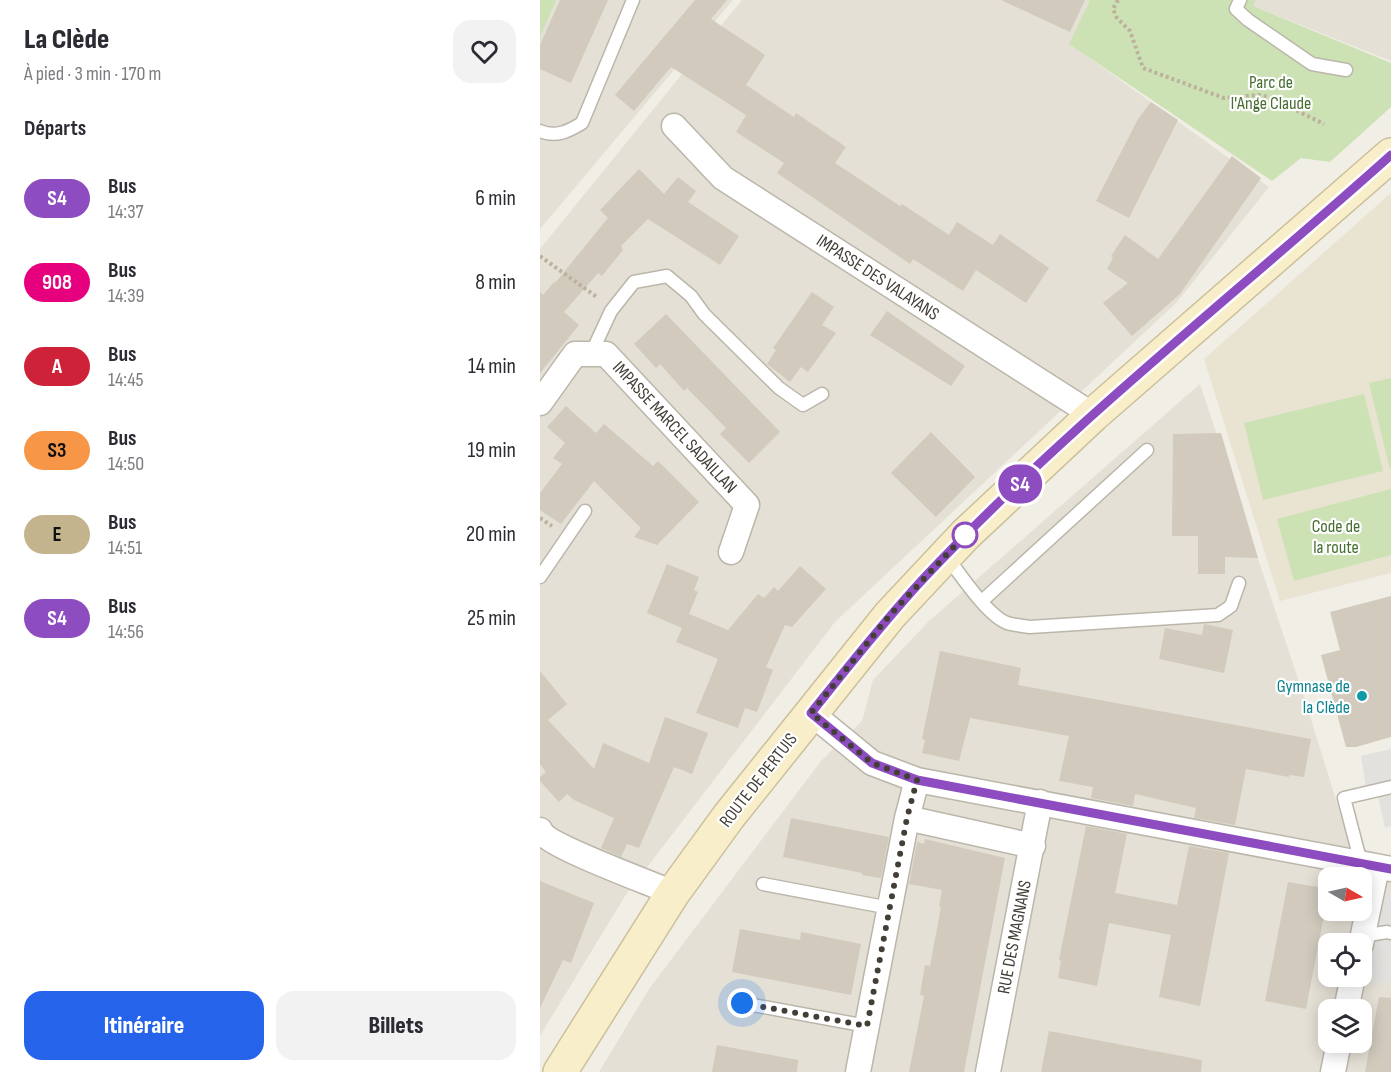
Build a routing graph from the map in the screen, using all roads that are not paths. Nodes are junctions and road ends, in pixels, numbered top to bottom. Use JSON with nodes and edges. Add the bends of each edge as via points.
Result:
{"nodes":[{"id":1,"x":633,"y":0,"type":"edge"},
{"id":2,"x":1240,"y":0,"type":"edge"},
{"id":3,"x":1346,"y":70,"type":"dead end"},
{"id":4,"x":674,"y":126,"type":"dead end"},
{"id":5,"x":540,"y":131,"type":"edge"},
{"id":6,"x":1391,"y":155,"type":"edge"},
{"id":7,"x":591,"y":354,"type":"junction"},
{"id":8,"x":822,"y":394,"type":"dead end"},
{"id":9,"x":540,"y":403,"type":"edge"},
{"id":10,"x":1093,"y":415,"type":"junction"},
{"id":11,"x":1147,"y":450,"type":"dead end"},
{"id":12,"x":585,"y":511,"type":"dead end"},
{"id":13,"x":731,"y":552,"type":"dead end"},
{"id":14,"x":946,"y":556,"type":"junction"},
{"id":15,"x":540,"y":577,"type":"edge"},
{"id":16,"x":1239,"y":584,"type":"dead end"},
{"id":17,"x":982,"y":601,"type":"junction"},
{"id":18,"x":811,"y":713,"type":"junction"},
{"id":19,"x":917,"y":780,"type":"junction"},
{"id":20,"x":1391,"y":787,"type":"edge"},
{"id":21,"x":1040,"y":802,"type":"junction"},
{"id":22,"x":907,"y":818,"type":"junction"},
{"id":23,"x":540,"y":830,"type":"edge"},
{"id":24,"x":1033,"y":846,"type":"junction"},
{"id":25,"x":1376,"y":866,"type":"edge"},
{"id":26,"x":763,"y":884,"type":"dead end"},
{"id":27,"x":673,"y":893,"type":"junction"},
{"id":28,"x":890,"y":908,"type":"junction"},
{"id":29,"x":1362,"y":933,"type":"edge"},
{"id":30,"x":1391,"y":933,"type":"edge"},
{"id":31,"x":1372,"y":937,"type":"edge"},
{"id":32,"x":742,"y":1003,"type":"dead end"},
{"id":33,"x":867,"y":1026,"type":"junction"},
{"id":34,"x":1337,"y":1053,"type":"edge"},
{"id":35,"x":560,"y":1072,"type":"edge"},
{"id":36,"x":858,"y":1072,"type":"edge"},
{"id":37,"x":988,"y":1072,"type":"edge"},
{"id":38,"x":1333,"y":1072,"type":"edge"}],
"edges":[{"from":1,"to":5,"type":"lane","via":[[582,123],[567,133]]},
{"from":2,"to":3,"type":"lane","via":[[1236,9],[1312,64]]},
{"from":4,"to":10,"type":"street","name":"IMPASSE DES VALAYANS","via":[[723,178]]},
{"from":6,"to":10,"type":"main road","name":"ROUTE DE PERTUIS"},
{"from":7,"to":8,"type":"lane","via":[[611,311],[634,282],[667,276],[779,388],[802,405]]},
{"from":7,"to":9,"type":"street","name":"IMPASSE MARCEL SADAILLAN","via":[[575,354]]},
{"from":7,"to":13,"type":"street","name":"IMPASSE MARCEL SADAILLAN","via":[[606,354],[747,505]]},
{"from":10,"to":14,"type":"main road","name":"ROUTE DE PERTUIS"},
{"from":11,"to":17,"type":"lane"},
{"from":12,"to":15,"type":"lane"},
{"from":14,"to":17,"type":"lane"},
{"from":14,"to":18,"type":"main road","name":"ROUTE DE PERTUIS","via":[[890,615]]},
{"from":16,"to":17,"type":"lane","via":[[1231,606],[1218,615],[1030,627],[1007,623]]},
{"from":18,"to":19,"type":"street","via":[[872,763]]},
{"from":18,"to":27,"type":"main road","name":"ROUTE DE PERTUIS"},
{"from":19,"to":21,"type":"street"},
{"from":19,"to":22,"type":"street"},
{"from":20,"to":25,"type":"lane","via":[[1344,798]]},
{"from":21,"to":24,"type":"street","name":"RUE DES MAGNANS"},
{"from":21,"to":25,"type":"street"},
{"from":22,"to":24,"type":"street"},
{"from":22,"to":28,"type":"street"},
{"from":23,"to":27,"type":"street","via":[[567,850]]},
{"from":24,"to":37,"type":"street","name":"RUE DES MAGNANS"},
{"from":25,"to":29,"type":"street"},
{"from":26,"to":28,"type":"lane"},
{"from":27,"to":35,"type":"main road","name":"ROUTE DE PERTUIS"},
{"from":28,"to":33,"type":"street"},
{"from":30,"to":31,"type":"lane"},
{"from":32,"to":33,"type":"lane"},
{"from":33,"to":36,"type":"street"},
{"from":34,"to":38,"type":"street"}]}
